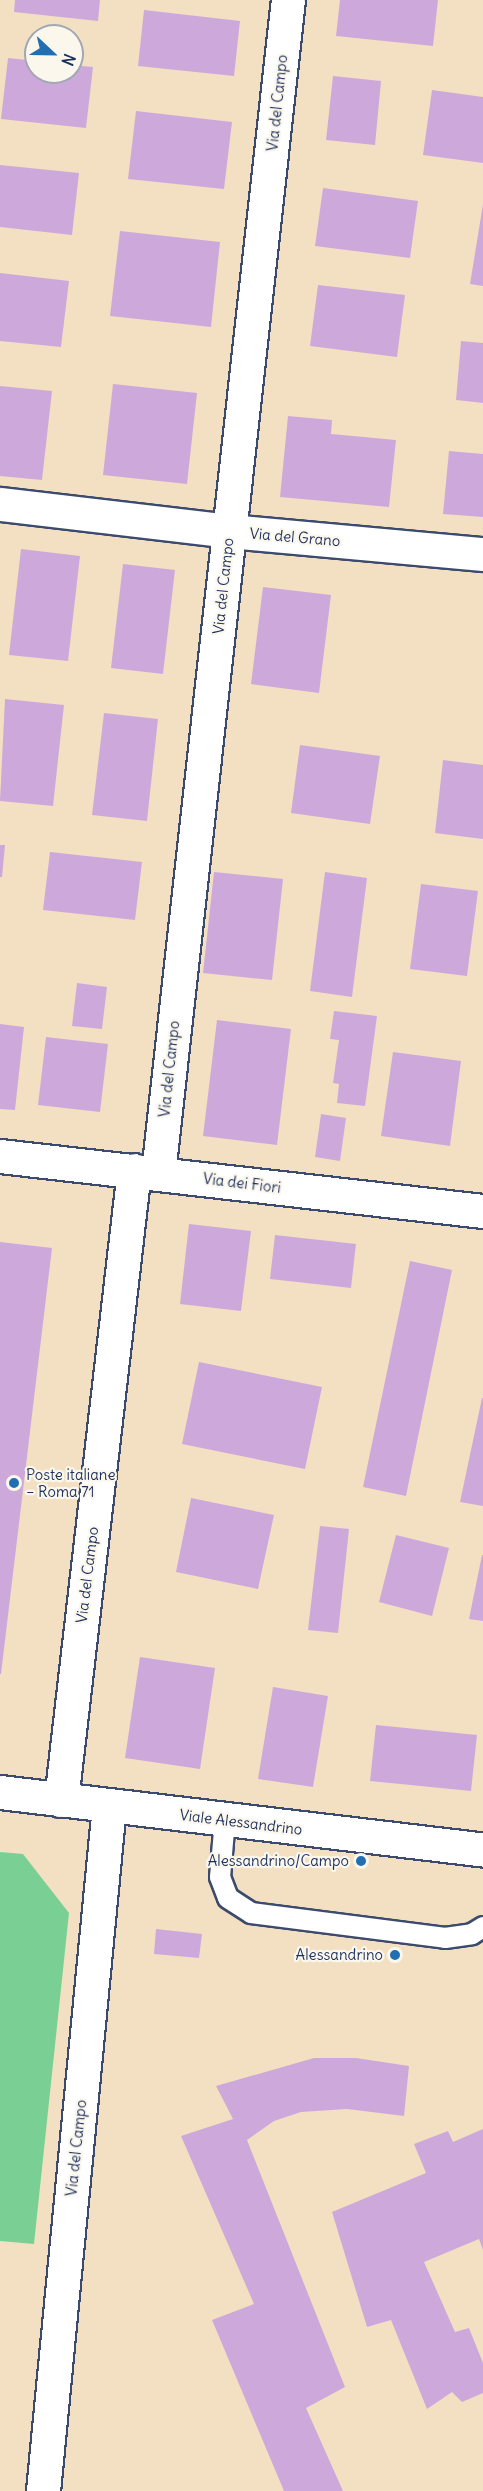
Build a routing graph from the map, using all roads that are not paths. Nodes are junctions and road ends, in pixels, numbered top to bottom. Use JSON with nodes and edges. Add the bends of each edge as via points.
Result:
{"nodes":[{"id":1,"x":288,"y":0,"type":"edge"},
{"id":2,"x":0,"y":504,"type":"edge"},
{"id":3,"x":229,"y":531,"type":"junction"},
{"id":4,"x":483,"y":554,"type":"edge"},
{"id":5,"x":0,"y":1156,"type":"edge"},
{"id":6,"x":146,"y":1172,"type":"junction"},
{"id":7,"x":483,"y":1211,"type":"edge"},
{"id":8,"x":0,"y":1792,"type":"edge"},
{"id":9,"x":61,"y":1800,"type":"junction"},
{"id":10,"x":109,"y":1806,"type":"junction"},
{"id":11,"x":225,"y":1820,"type":"junction"},
{"id":12,"x":483,"y":1850,"type":"edge"},
{"id":13,"x":483,"y":1927,"type":"edge"},
{"id":14,"x":43,"y":2491,"type":"edge"}],
"edges":[{"from":1,"to":3,"type":"street","name":"Via del Campo"},
{"from":2,"to":3,"type":"street","name":"Via del Grano"},
{"from":3,"to":4,"type":"street","name":"Via del Grano"},
{"from":3,"to":6,"type":"street","name":"Via del Campo"},
{"from":5,"to":6,"type":"street","name":"Via dei Fiori"},
{"from":6,"to":7,"type":"street","name":"Via dei Fiori"},
{"from":6,"to":9,"type":"street","name":"Via del Campo"},
{"from":8,"to":9,"type":"street","name":"Viale Alessandrino"},
{"from":9,"to":10,"type":"street","name":"Viale Alessandrino"},
{"from":10,"to":11,"type":"street","name":"Viale Alessandrino"},
{"from":10,"to":14,"type":"street","name":"Via del Campo"},
{"from":11,"to":12,"type":"street","name":"Viale Alessandrino"},
{"from":11,"to":13,"type":"lane","via":[[220,1877],[228,1898],[251,1913],[445,1938],[472,1934]]}]}
